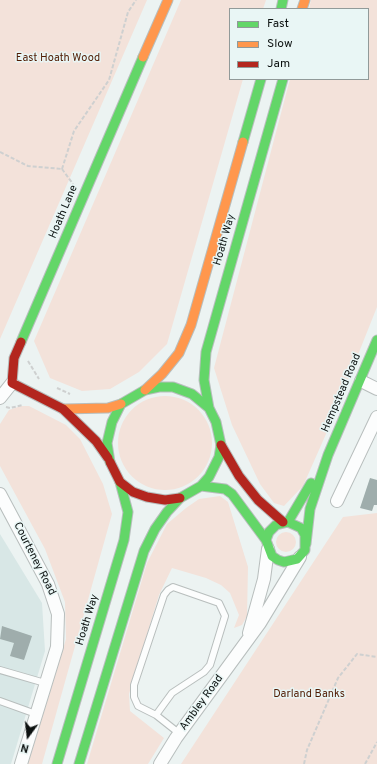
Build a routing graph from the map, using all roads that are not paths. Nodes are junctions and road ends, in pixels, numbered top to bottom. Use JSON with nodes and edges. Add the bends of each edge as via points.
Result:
{"nodes":[{"id":1,"x":168,"y":0,"type":"edge"},
{"id":2,"x":261,"y":80,"type":"edge"},
{"id":3,"x":283,"y":80,"type":"edge"},
{"id":4,"x":377,"y":340,"type":"edge"},
{"id":5,"x":360,"y":381,"type":"junction"},
{"id":6,"x":12,"y":383,"type":"junction"},
{"id":7,"x":377,"y":389,"type":"edge"},
{"id":8,"x":145,"y":390,"type":"junction"},
{"id":9,"x":0,"y":398,"type":"edge"},
{"id":10,"x":121,"y":404,"type":"junction"},
{"id":11,"x":209,"y":408,"type":"junction"},
{"id":12,"x":63,"y":409,"type":"junction"},
{"id":13,"x":377,"y":416,"type":"edge"},
{"id":14,"x":221,"y":445,"type":"junction"},
{"id":15,"x":328,"y":455,"type":"junction"},
{"id":16,"x":108,"y":458,"type":"junction"},
{"id":17,"x":120,"y":482,"type":"junction"},
{"id":18,"x":201,"y":486,"type":"junction"},
{"id":19,"x":0,"y":494,"type":"edge"},
{"id":20,"x":180,"y":498,"type":"junction"},
{"id":21,"x":337,"y":501,"type":"dead end"},
{"id":22,"x":286,"y":522,"type":"junction"},
{"id":23,"x":306,"y":544,"type":"junction"},
{"id":24,"x":267,"y":545,"type":"junction"},
{"id":25,"x":300,"y":557,"type":"junction"},
{"id":26,"x":246,"y":643,"type":"junction"},
{"id":27,"x":0,"y":670,"type":"edge"},
{"id":28,"x":45,"y":683,"type":"junction"},
{"id":29,"x":0,"y":701,"type":"edge"},
{"id":30,"x":36,"y":714,"type":"junction"},
{"id":31,"x":156,"y":715,"type":"junction"},
{"id":32,"x":180,"y":734,"type":"junction"},
{"id":33,"x":21,"y":764,"type":"edge"},
{"id":34,"x":57,"y":764,"type":"edge"},
{"id":35,"x":79,"y":764,"type":"edge"},
{"id":36,"x":160,"y":764,"type":"edge"}],
"edges":[{"from":1,"to":6,"type":"main road","name":"Hoath Lane","via":[[14,358]]},
{"from":2,"to":8,"type":"main road","name":"Hoath Way","via":[[191,325],[179,353]]},
{"from":3,"to":11,"type":"main road","name":"Hoath Way","via":[[206,352],[204,380]]},
{"from":4,"to":5,"type":"main road","name":"Hempstead Road"},
{"from":5,"to":7,"type":"street"},
{"from":5,"to":15,"type":"main road","name":"Hempstead Road"},
{"from":6,"to":9,"type":"street"},
{"from":6,"to":12,"type":"main road"},
{"from":8,"to":10,"type":"main road"},
{"from":8,"to":11,"type":"main road","via":[[159,387],[183,390],[201,400]]},
{"from":10,"to":12,"type":"main road","via":[[108,408]]},
{"from":10,"to":16,"type":"main road","via":[[108,433]]},
{"from":11,"to":14,"type":"main road","via":[[216,422]]},
{"from":12,"to":16,"type":"main road","via":[[96,441]]},
{"from":13,"to":21,"type":"street"},
{"from":14,"to":18,"type":"main road","via":[[216,467]]},
{"from":14,"to":22,"type":"main road","via":[[239,476],[258,500]]},
{"from":15,"to":22,"type":"main road","name":"Hempstead Road"},
{"from":15,"to":23,"type":"main road","name":"Hempstead Road","via":[[310,509]]},
{"from":16,"to":17,"type":"main road"},
{"from":17,"to":20,"type":"main road","via":[[147,498]]},
{"from":17,"to":34,"type":"main road","name":"Hoath Way","via":[[128,512],[124,540]]},
{"from":18,"to":20,"type":"main road"},
{"from":18,"to":24,"type":"main road","via":[[225,489],[232,494]]},
{"from":19,"to":28,"type":"street","name":"Courteney Road","via":[[48,584],[57,608],[58,642]]},
{"from":20,"to":35,"type":"main road","via":[[155,529],[144,551]]},
{"from":22,"to":23,"type":"main road","via":[[301,528]]},
{"from":22,"to":24,"type":"main road","via":[[276,525],[269,532]]},
{"from":23,"to":25,"type":"main road"},
{"from":24,"to":25,"type":"main road","via":[[272,556],[284,562],[291,562]]},
{"from":24,"to":26,"type":"street","via":[[264,579]]},
{"from":25,"to":26,"type":"street","name":"Ambley Road","via":[[276,599]]},
{"from":26,"to":32,"type":"street","name":"Ambley Road"},
{"from":27,"to":28,"type":"lane"},
{"from":28,"to":30,"type":"street","name":"Courteney Road"},
{"from":29,"to":30,"type":"lane"},
{"from":30,"to":33,"type":"street","name":"Courteney Road"},
{"from":31,"to":31,"type":"lane","via":[[138,706],[134,697],[134,685],[164,595],[173,587],[219,603],[225,616],[210,665],[204,672],[172,693]]},
{"from":31,"to":32,"type":"lane"},
{"from":32,"to":36,"type":"street","name":"Ambley Road"}]}
